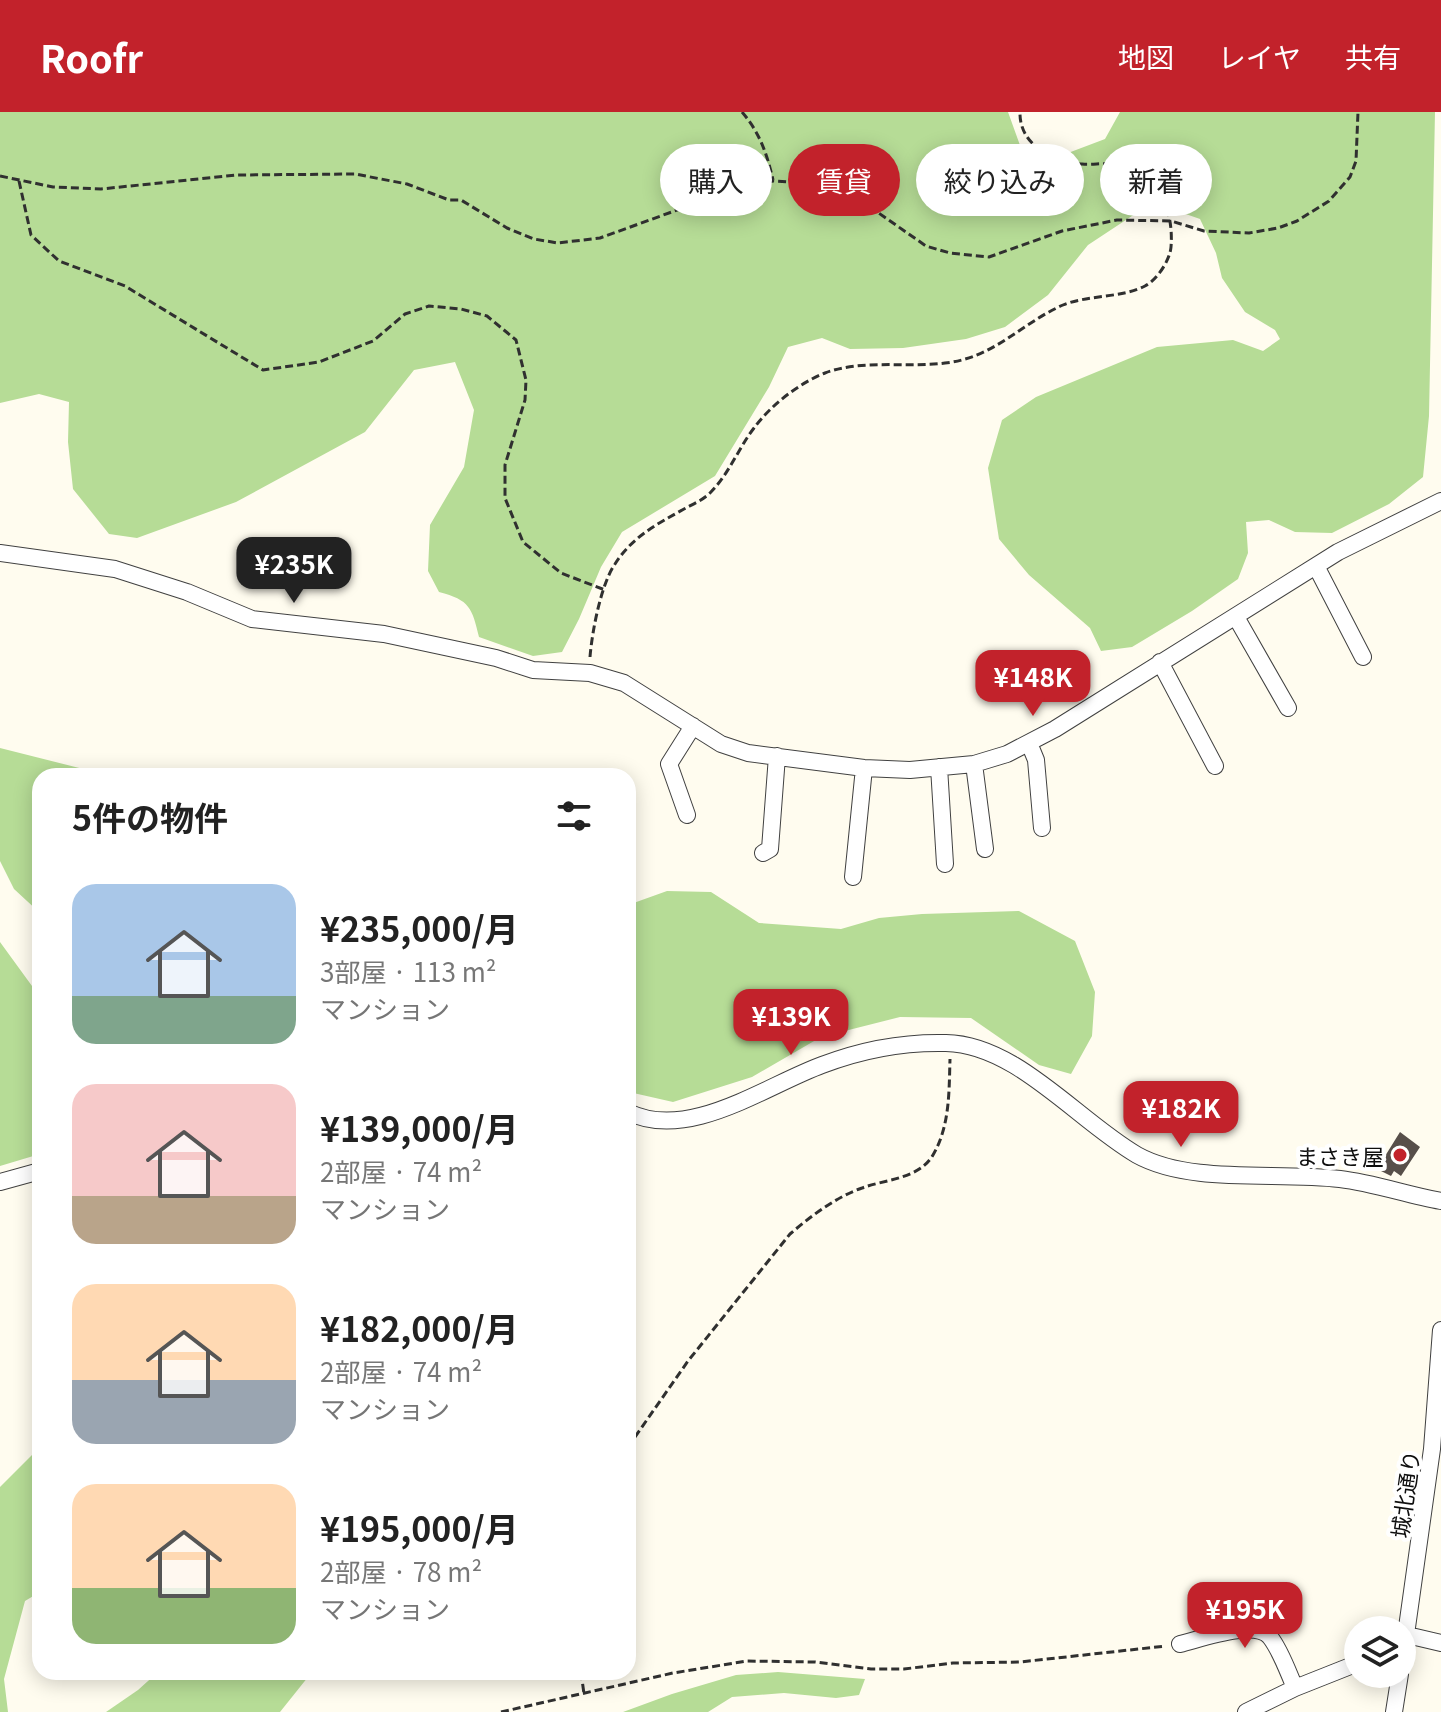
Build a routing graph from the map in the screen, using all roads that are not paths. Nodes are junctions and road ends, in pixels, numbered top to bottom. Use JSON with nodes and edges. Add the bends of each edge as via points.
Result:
{"nodes":[{"id":1,"x":1441,"y":501,"type":"edge"},
{"id":2,"x":0,"y":553,"type":"edge"},
{"id":3,"x":1316,"y":566,"type":"junction"},
{"id":4,"x":1236,"y":617,"type":"junction"},
{"id":5,"x":1363,"y":657,"type":"dead end"},
{"id":6,"x":1160,"y":662,"type":"junction"},
{"id":7,"x":1288,"y":708,"type":"dead end"},
{"id":8,"x":693,"y":726,"type":"junction"},
{"id":9,"x":1029,"y":743,"type":"junction"},
{"id":10,"x":777,"y":756,"type":"junction"},
{"id":11,"x":974,"y":764,"type":"junction"},
{"id":12,"x":1215,"y":766,"type":"dead end"},
{"id":13,"x":939,"y":767,"type":"junction"},
{"id":14,"x":864,"y":768,"type":"junction"},
{"id":15,"x":687,"y":815,"type":"dead end"},
{"id":16,"x":1042,"y":828,"type":"dead end"},
{"id":17,"x":985,"y":849,"type":"dead end"},
{"id":18,"x":763,"y":853,"type":"dead end"},
{"id":19,"x":945,"y":864,"type":"dead end"},
{"id":20,"x":853,"y":877,"type":"dead end"},
{"id":21,"x":636,"y":1116,"type":"edge"},
{"id":22,"x":32,"y":1173,"type":"edge"},
{"id":23,"x":0,"y":1182,"type":"edge"},
{"id":24,"x":1441,"y":1201,"type":"edge"},
{"id":25,"x":1441,"y":1330,"type":"edge"},
{"id":26,"x":1410,"y":1616,"type":"edge"},
{"id":27,"x":1416,"y":1637,"type":"edge"},
{"id":28,"x":1441,"y":1643,"type":"edge"},
{"id":29,"x":1180,"y":1644,"type":"road end"},
{"id":30,"x":1344,"y":1669,"type":"edge"},
{"id":31,"x":1295,"y":1688,"type":"junction"},
{"id":32,"x":1398,"y":1688,"type":"edge"},
{"id":33,"x":1246,"y":1712,"type":"edge"},
{"id":34,"x":1394,"y":1712,"type":"edge"}],
"edges":[{"from":1,"to":3,"type":"street"},
{"from":2,"to":8,"type":"street","via":[[115,569],[252,619],[384,634],[533,670],[590,673],[624,683]]},
{"from":3,"to":4,"type":"street"},
{"from":3,"to":5,"type":"street"},
{"from":4,"to":6,"type":"street"},
{"from":4,"to":7,"type":"street"},
{"from":6,"to":9,"type":"street"},
{"from":6,"to":12,"type":"street"},
{"from":8,"to":10,"type":"street","via":[[735,749]]},
{"from":8,"to":15,"type":"street","via":[[669,764]]},
{"from":9,"to":11,"type":"street"},
{"from":9,"to":16,"type":"street","via":[[1036,760]]},
{"from":10,"to":14,"type":"street"},
{"from":10,"to":18,"type":"street","via":[[770,849]]},
{"from":11,"to":13,"type":"street"},
{"from":11,"to":17,"type":"street"},
{"from":13,"to":14,"type":"street"},
{"from":13,"to":19,"type":"street"},
{"from":14,"to":20,"type":"street"},
{"from":21,"to":24,"type":"street","via":[[680,1120],[715,1112],[862,1052],[950,1043],[980,1047],[1006,1060],[1159,1166],[1341,1179]]},
{"from":22,"to":23,"type":"street"},
{"from":25,"to":26,"type":"street","name":"城北通り","via":[[1432,1449]]},
{"from":27,"to":28,"type":"street"},
{"from":29,"to":31,"type":"street","via":[[1249,1628],[1261,1630],[1271,1637]]},
{"from":30,"to":31,"type":"street"},
{"from":31,"to":33,"type":"street"},
{"from":32,"to":34,"type":"street"}]}
